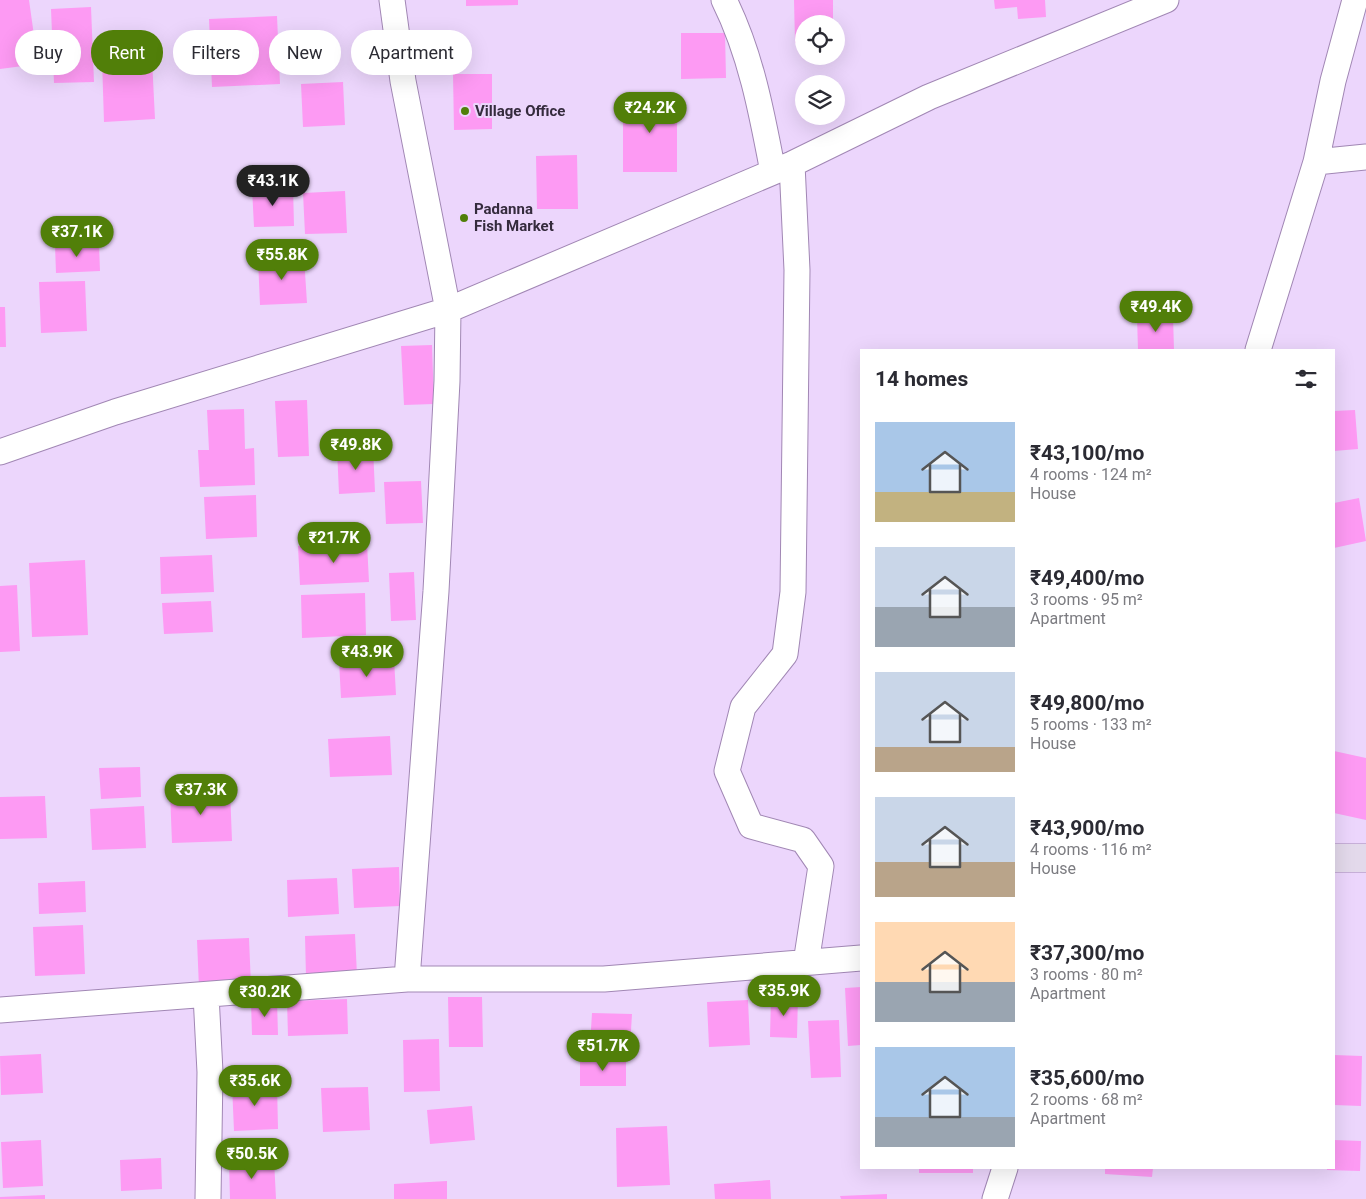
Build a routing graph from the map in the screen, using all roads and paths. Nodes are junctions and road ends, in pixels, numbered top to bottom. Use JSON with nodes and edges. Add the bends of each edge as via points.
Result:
{"nodes":[{"id":1,"x":392,"y":0,"type":"edge"},
{"id":2,"x":724,"y":0,"type":"edge"},
{"id":3,"x":1166,"y":0,"type":"edge"},
{"id":4,"x":1355,"y":0,"type":"edge"},
{"id":5,"x":1366,"y":156,"type":"edge"},
{"id":6,"x":1316,"y":162,"type":"junction"},
{"id":7,"x":782,"y":168,"type":"junction"},
{"id":8,"x":448,"y":310,"type":"junction"},
{"id":9,"x":1258,"y":349,"type":"edge"},
{"id":10,"x":0,"y":452,"type":"edge"},
{"id":11,"x":1335,"y":858,"type":"edge"},
{"id":12,"x":1366,"y":858,"type":"edge"},
{"id":13,"x":860,"y":958,"type":"edge"},
{"id":14,"x":806,"y":963,"type":"junction"},
{"id":15,"x":407,"y":980,"type":"junction"},
{"id":16,"x":206,"y":995,"type":"junction"},
{"id":17,"x":0,"y":1010,"type":"edge"},
{"id":18,"x":1005,"y":1169,"type":"edge"},
{"id":19,"x":208,"y":1199,"type":"edge"},
{"id":20,"x":995,"y":1199,"type":"edge"}],
"edges":[{"from":1,"to":8,"type":"street","via":[[403,81]]},
{"from":2,"to":7,"type":"street","via":[[748,59],[763,119]]},
{"from":3,"to":7,"type":"street","via":[[929,97]]},
{"from":4,"to":6,"type":"street"},
{"from":5,"to":6,"type":"street"},
{"from":6,"to":9,"type":"street"},
{"from":7,"to":8,"type":"street"},
{"from":7,"to":14,"type":"street","via":[[797,270],[793,592],[785,654],[743,707],[727,771],[751,826],[803,840],[821,866]]},
{"from":8,"to":10,"type":"street","via":[[115,412]]},
{"from":8,"to":15,"type":"street","via":[[436,591]]},
{"from":11,"to":12,"type":"street"},
{"from":13,"to":14,"type":"street"},
{"from":14,"to":15,"type":"street","via":[[604,979]]},
{"from":15,"to":16,"type":"street"},
{"from":16,"to":17,"type":"street"},
{"from":16,"to":19,"type":"street","via":[[210,1072]]},
{"from":18,"to":20,"type":"street"}]}
